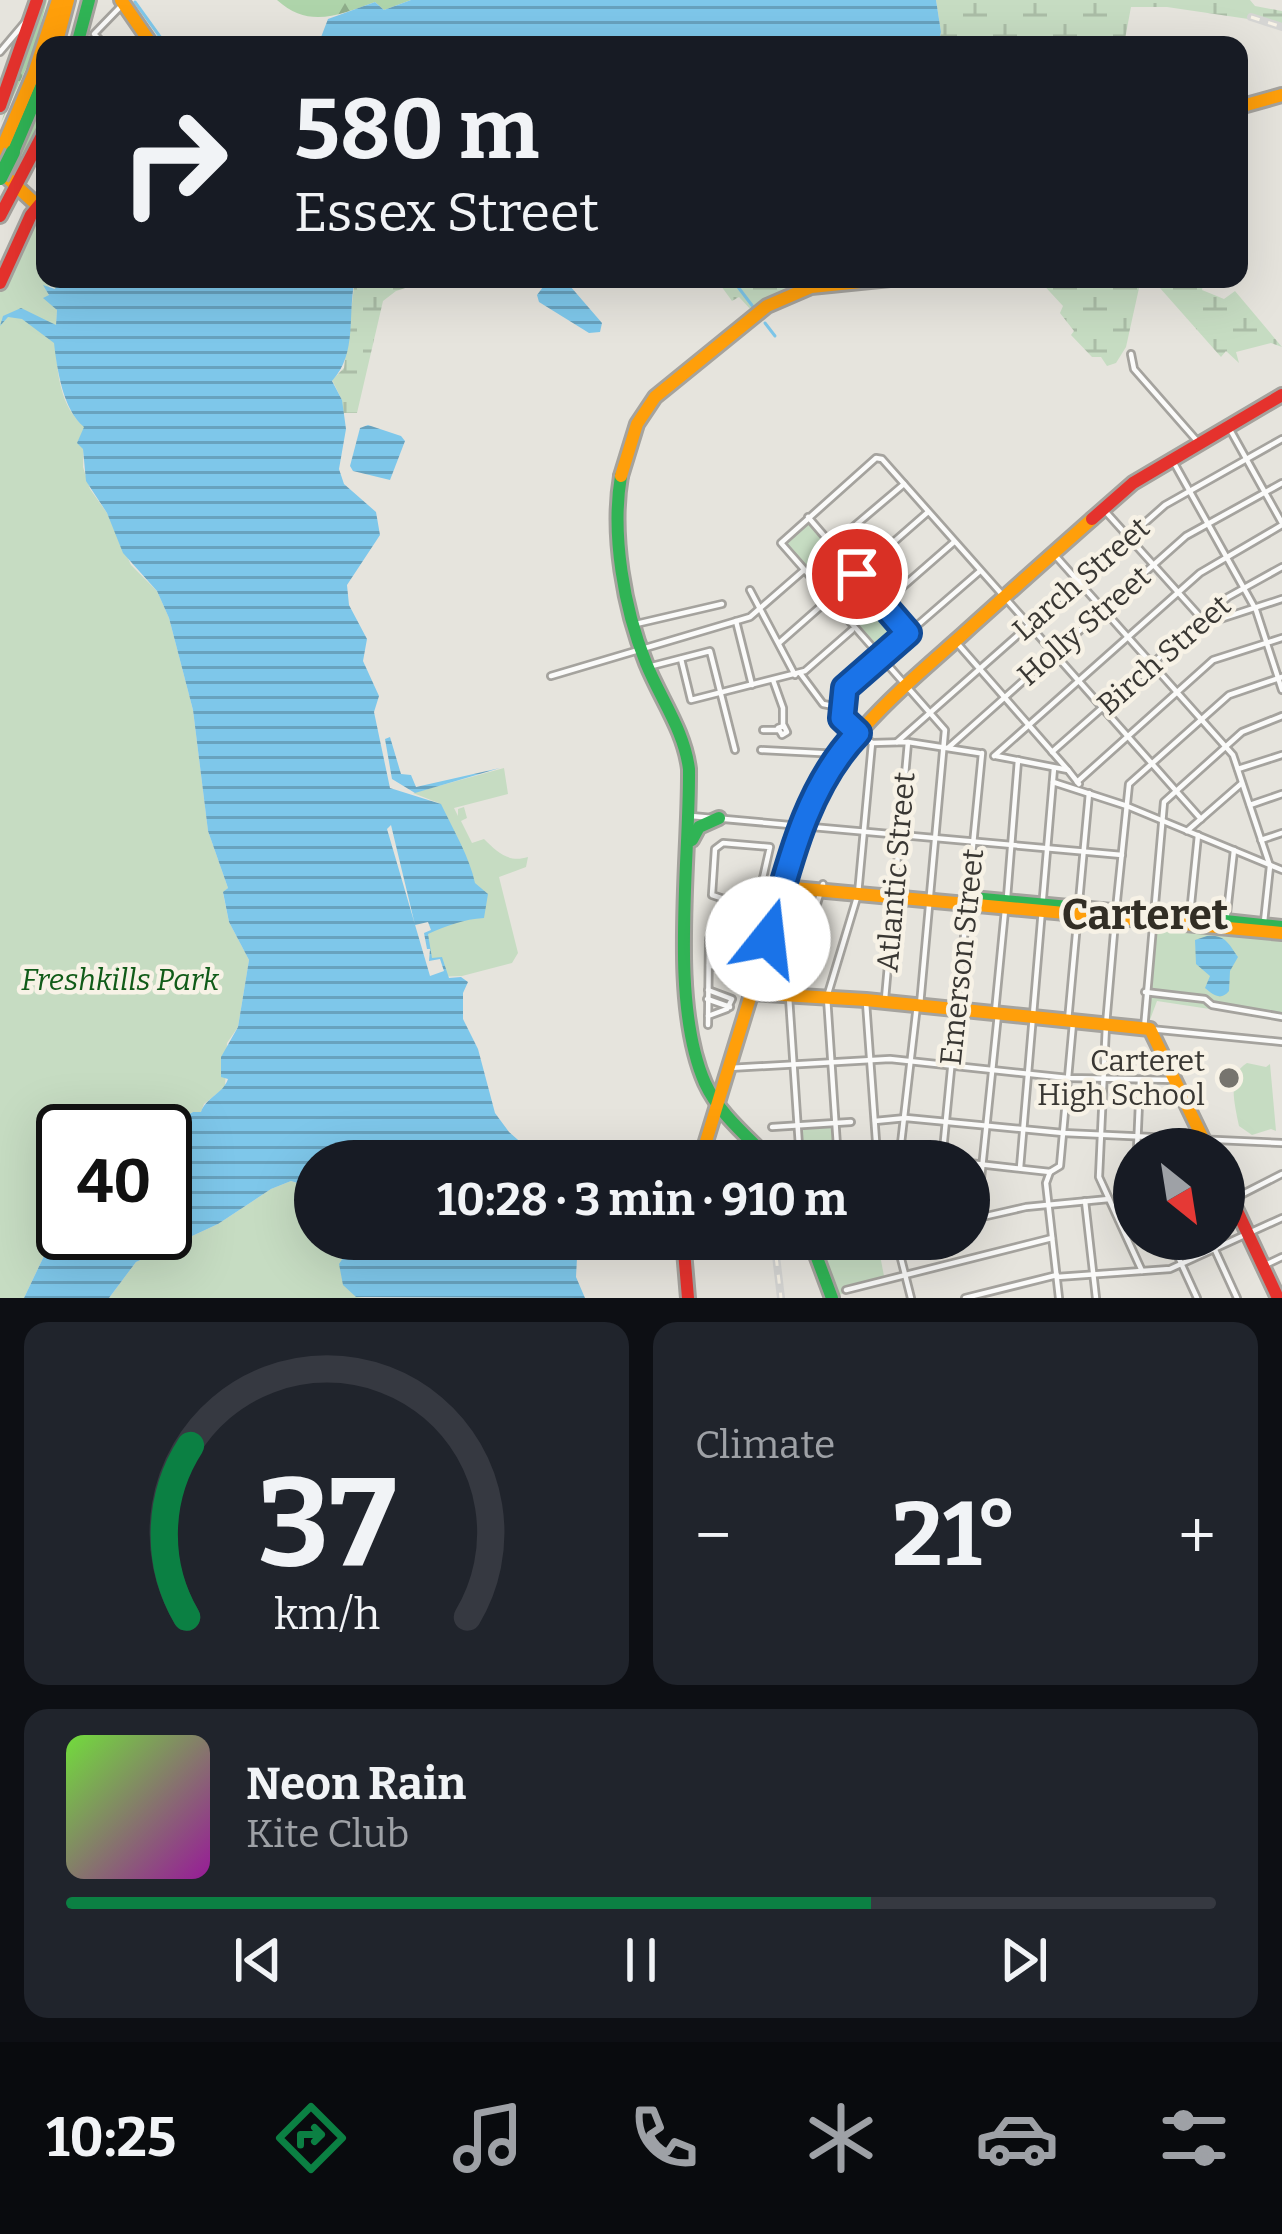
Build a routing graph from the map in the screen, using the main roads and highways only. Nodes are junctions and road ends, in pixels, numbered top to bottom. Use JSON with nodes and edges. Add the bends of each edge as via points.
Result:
{"nodes":[{"id":1,"x":56,"y":0,"type":"edge"},
{"id":2,"x":68,"y":0,"type":"edge"},
{"id":3,"x":89,"y":0,"type":"edge"},
{"id":4,"x":122,"y":2,"type":"edge"},
{"id":5,"x":36,"y":6,"type":"edge"},
{"id":6,"x":48,"y":36,"type":"edge"},
{"id":7,"x":58,"y":36,"type":"edge"},
{"id":8,"x":79,"y":36,"type":"edge"},
{"id":9,"x":146,"y":36,"type":"edge"},
{"id":10,"x":36,"y":84,"type":"edge"},
{"id":11,"x":1282,"y":95,"type":"edge"},
{"id":12,"x":1248,"y":104,"type":"edge"},
{"id":13,"x":0,"y":106,"type":"edge"},
{"id":14,"x":5,"y":152,"type":"edge"},
{"id":15,"x":36,"y":156,"type":"edge"},
{"id":16,"x":0,"y":175,"type":"edge"},
{"id":17,"x":17,"y":187,"type":"junction"},
{"id":18,"x":36,"y":198,"type":"edge"},
{"id":19,"x":36,"y":212,"type":"edge"},
{"id":20,"x":0,"y":216,"type":"edge"},
{"id":21,"x":0,"y":283,"type":"edge"},
{"id":22,"x":807,"y":288,"type":"edge"},
{"id":23,"x":1282,"y":395,"type":"edge"},
{"id":24,"x":719,"y":818,"type":"road end"},
{"id":25,"x":689,"y":845,"type":"junction"},
{"id":26,"x":784,"y":882,"type":"junction"},
{"id":27,"x":1282,"y":930,"type":"edge"},
{"id":28,"x":752,"y":993,"type":"junction"},
{"id":29,"x":718,"y":1104,"type":"junction"},
{"id":30,"x":1198,"y":1128,"type":"edge"},
{"id":31,"x":707,"y":1140,"type":"edge"},
{"id":32,"x":751,"y":1140,"type":"edge"},
{"id":33,"x":1245,"y":1228,"type":"edge"},
{"id":34,"x":685,"y":1260,"type":"edge"},
{"id":35,"x":821,"y":1260,"type":"edge"},
{"id":36,"x":839,"y":1294,"type":"edge"},
{"id":37,"x":688,"y":1298,"type":"edge"},
{"id":38,"x":1279,"y":1298,"type":"edge"}],
"edges":[{"from":1,"to":6,"type":"main road"},
{"from":2,"to":7,"type":"main road"},
{"from":3,"to":8,"type":"main road"},
{"from":4,"to":9,"type":"main road"},
{"from":5,"to":13,"type":"main road","via":[[15,45]]},
{"from":10,"to":14,"type":"main road"},
{"from":11,"to":12,"type":"main road"},
{"from":14,"to":16,"type":"main road","bridge":true},
{"from":15,"to":17,"type":"main road"},
{"from":16,"to":17,"type":"main road"},
{"from":17,"to":18,"type":"main road"},
{"from":17,"to":20,"type":"main road"},
{"from":19,"to":21,"type":"main road"},
{"from":22,"to":25,"type":"main road","via":[[784,295],[664,387],[624,455],[621,548],[640,647],[686,750]]},
{"from":23,"to":26,"type":"main road","via":[[1102,508],[904,686],[839,754],[813,798]]},
{"from":24,"to":25,"type":"main road","via":[[699,827]]},
{"from":25,"to":29,"type":"main road","via":[[692,1049]]},
{"from":26,"to":27,"type":"main road"},
{"from":26,"to":28,"type":"main road","via":[[750,969]]},
{"from":28,"to":29,"type":"main road"},
{"from":28,"to":30,"type":"main road","via":[[1147,1029]]},
{"from":29,"to":31,"type":"main road"},
{"from":29,"to":32,"type":"main road"},
{"from":33,"to":38,"type":"main road"},
{"from":34,"to":37,"type":"main road"},
{"from":35,"to":36,"type":"main road"}]}
